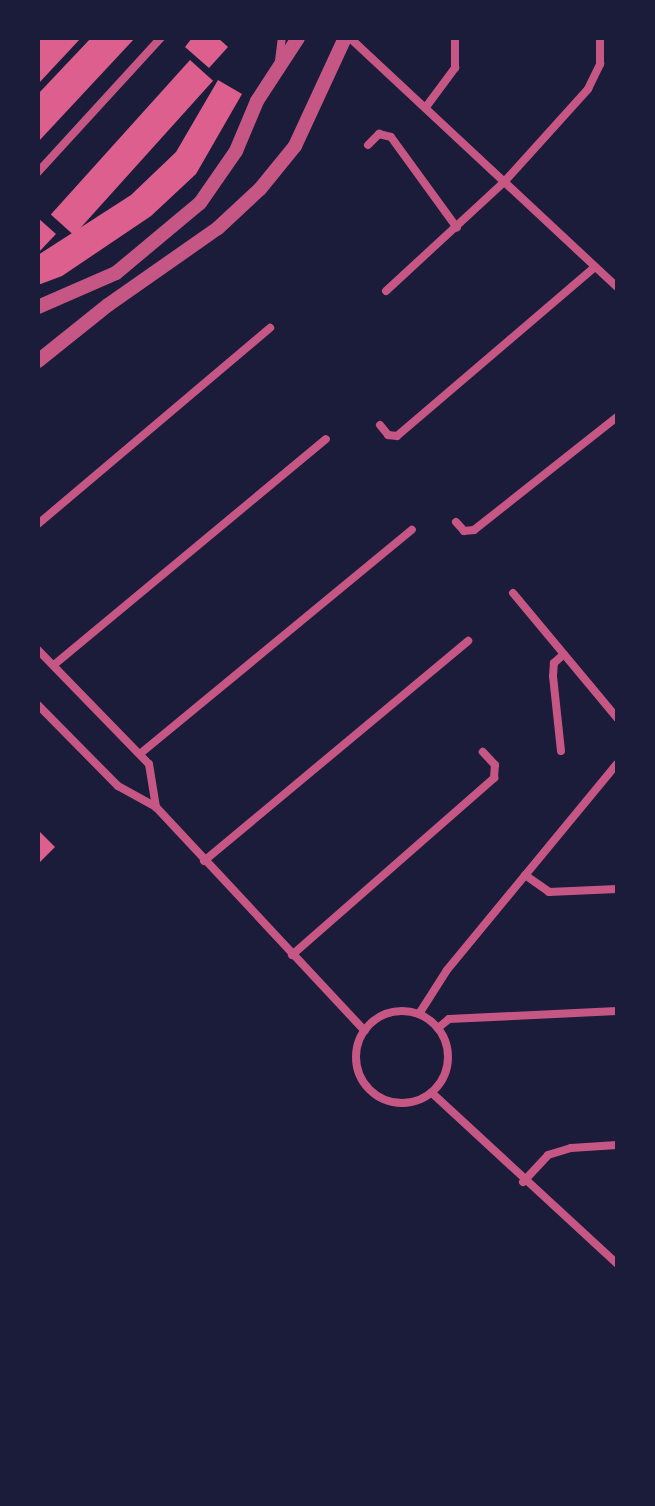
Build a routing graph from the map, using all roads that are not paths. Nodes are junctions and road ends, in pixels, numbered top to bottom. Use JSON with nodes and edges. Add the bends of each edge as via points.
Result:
{"nodes":[{"id":1,"x":161,"y":38,"type":"edge"},
{"id":2,"x":282,"y":38,"type":"edge"},
{"id":3,"x":298,"y":38,"type":"edge"},
{"id":4,"x":347,"y":38,"type":"edge"},
{"id":5,"x":455,"y":38,"type":"edge"},
{"id":6,"x":600,"y":38,"type":"edge"},
{"id":7,"x":279,"y":69,"type":"junction"},
{"id":8,"x":426,"y":107,"type":"junction"},
{"id":9,"x":368,"y":145,"type":"dead end"},
{"id":10,"x":38,"y":172,"type":"edge"},
{"id":11,"x":505,"y":181,"type":"junction"},
{"id":12,"x":457,"y":228,"type":"junction"},
{"id":13,"x":595,"y":267,"type":"junction"},
{"id":14,"x":617,"y":287,"type":"edge"},
{"id":15,"x":386,"y":291,"type":"dead end"},
{"id":16,"x":38,"y":307,"type":"edge"},
{"id":17,"x":270,"y":328,"type":"dead end"},
{"id":18,"x":38,"y":361,"type":"edge"},
{"id":19,"x":617,"y":417,"type":"edge"},
{"id":20,"x":380,"y":425,"type":"dead end"},
{"id":21,"x":326,"y":439,"type":"dead end"},
{"id":22,"x":456,"y":522,"type":"dead end"},
{"id":23,"x":38,"y":524,"type":"edge"},
{"id":24,"x":412,"y":530,"type":"dead end"},
{"id":25,"x":513,"y":593,"type":"dead end"},
{"id":26,"x":468,"y":641,"type":"dead end"},
{"id":27,"x":38,"y":650,"type":"edge"},
{"id":28,"x":564,"y":654,"type":"junction"},
{"id":29,"x":55,"y":664,"type":"junction"},
{"id":30,"x":38,"y":705,"type":"edge"},
{"id":31,"x":617,"y":718,"type":"edge"},
{"id":32,"x":561,"y":751,"type":"dead end"},
{"id":33,"x":483,"y":752,"type":"dead end"},
{"id":34,"x":141,"y":753,"type":"junction"},
{"id":35,"x":617,"y":764,"type":"edge"},
{"id":36,"x":156,"y":807,"type":"junction"},
{"id":37,"x":204,"y":861,"type":"junction"},
{"id":38,"x":525,"y":875,"type":"junction"},
{"id":39,"x":617,"y":889,"type":"edge"},
{"id":40,"x":292,"y":955,"type":"junction"},
{"id":41,"x":617,"y":1011,"type":"edge"},
{"id":42,"x":419,"y":1014,"type":"junction"},
{"id":43,"x":438,"y":1028,"type":"junction"},
{"id":44,"x":365,"y":1031,"type":"junction"},
{"id":45,"x":432,"y":1093,"type":"junction"},
{"id":46,"x":617,"y":1145,"type":"edge"},
{"id":47,"x":523,"y":1182,"type":"junction"},
{"id":48,"x":617,"y":1264,"type":"edge"}],
"edges":[{"from":1,"to":10,"type":"street"},
{"from":2,"to":7,"type":"street"},
{"from":3,"to":7,"type":"street"},
{"from":4,"to":8,"type":"street"},
{"from":4,"to":18,"type":"street","via":[[295,146],[260,189],[218,228]]},
{"from":5,"to":8,"type":"street","via":[[455,68]]},
{"from":6,"to":11,"type":"street","via":[[600,64],[588,89]]},
{"from":7,"to":16,"type":"street","via":[[257,101],[236,151],[200,203],[116,273]]},
{"from":8,"to":11,"type":"street"},
{"from":9,"to":12,"type":"street","via":[[379,134],[391,137]]},
{"from":11,"to":12,"type":"street"},
{"from":11,"to":13,"type":"street"},
{"from":12,"to":15,"type":"street"},
{"from":13,"to":14,"type":"street"},
{"from":13,"to":20,"type":"street","via":[[397,436],[388,435]]},
{"from":17,"to":23,"type":"street"},
{"from":19,"to":22,"type":"street","via":[[474,530],[464,531]]},
{"from":21,"to":29,"type":"street"},
{"from":24,"to":34,"type":"street"},
{"from":25,"to":28,"type":"street"},
{"from":26,"to":37,"type":"street"},
{"from":27,"to":29,"type":"street"},
{"from":28,"to":31,"type":"street"},
{"from":28,"to":32,"type":"street","via":[[554,663],[553,676]]},
{"from":29,"to":34,"type":"street"},
{"from":30,"to":36,"type":"street","via":[[118,786]]},
{"from":33,"to":40,"type":"street","via":[[495,765],[494,778]]},
{"from":34,"to":36,"type":"street","via":[[149,764]]},
{"from":35,"to":38,"type":"street"},
{"from":36,"to":37,"type":"street"},
{"from":37,"to":40,"type":"street"},
{"from":38,"to":39,"type":"street","via":[[549,892]]},
{"from":38,"to":42,"type":"street","via":[[447,970]]},
{"from":40,"to":44,"type":"street"},
{"from":41,"to":43,"type":"street","via":[[449,1019]]},
{"from":42,"to":43,"type":"street"},
{"from":42,"to":44,"type":"street","via":[[383,1016]]},
{"from":43,"to":45,"type":"street","via":[[449,1062]]},
{"from":44,"to":45,"type":"street","via":[[357,1065],[376,1095],[410,1103]]},
{"from":45,"to":47,"type":"street"},
{"from":46,"to":47,"type":"street","via":[[548,1155]]},
{"from":47,"to":48,"type":"street"}]}
